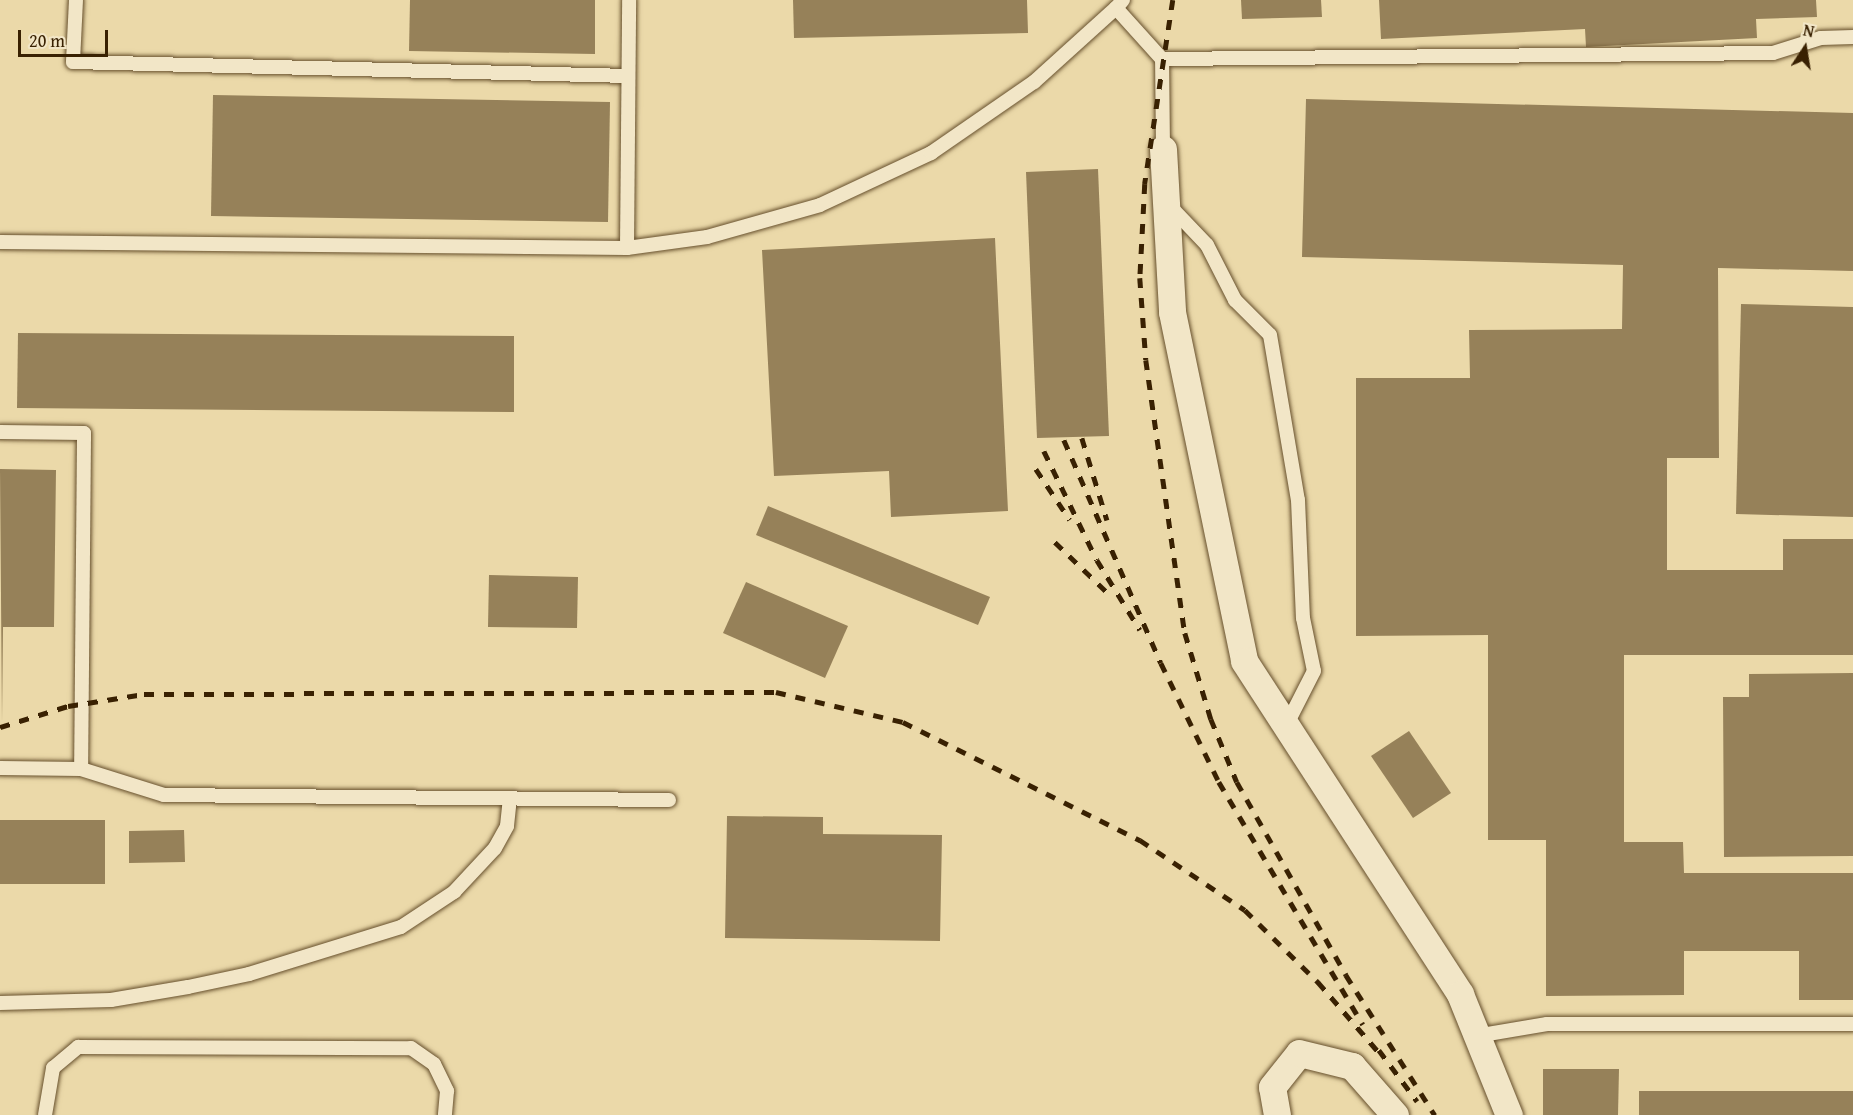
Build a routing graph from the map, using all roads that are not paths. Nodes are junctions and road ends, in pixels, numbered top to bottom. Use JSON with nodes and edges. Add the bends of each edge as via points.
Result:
{"nodes":[{"id":1,"x":76,"y":0,"type":"edge"},
{"id":2,"x":629,"y":0,"type":"edge"},
{"id":3,"x":1120,"y":4,"type":"edge"},
{"id":4,"x":1853,"y":37,"type":"edge"},
{"id":5,"x":1162,"y":59,"type":"junction"},
{"id":6,"x":628,"y":76,"type":"junction"},
{"id":7,"x":1163,"y":149,"type":"joint"},
{"id":8,"x":1166,"y":201,"type":"junction"},
{"id":9,"x":0,"y":242,"type":"edge"},
{"id":10,"x":627,"y":248,"type":"junction"},
{"id":11,"x":0,"y":432,"type":"edge"},
{"id":12,"x":1286,"y":726,"type":"junction"},
{"id":13,"x":0,"y":768,"type":"edge"},
{"id":14,"x":81,"y":769,"type":"junction"},
{"id":15,"x":510,"y":798,"type":"junction"},
{"id":16,"x":669,"y":800,"type":"dead end"},
{"id":17,"x":0,"y":1003,"type":"edge"},
{"id":18,"x":1853,"y":1024,"type":"edge"},
{"id":19,"x":1476,"y":1036,"type":"junction"},
{"id":20,"x":45,"y":1115,"type":"edge"},
{"id":21,"x":445,"y":1115,"type":"edge"},
{"id":22,"x":1277,"y":1115,"type":"edge"},
{"id":23,"x":1395,"y":1115,"type":"edge"},
{"id":24,"x":1509,"y":1115,"type":"edge"}],
"edges":[{"from":1,"to":6,"type":"lane","via":[[74,62]]},
{"from":2,"to":6,"type":"lane"},
{"from":3,"to":5,"type":"lane"},
{"from":3,"to":10,"type":"lane","via":[[1034,82],[914,162],[785,217],[707,237]]},
{"from":4,"to":5,"type":"lane","via":[[1821,38],[1773,53]]},
{"from":5,"to":7,"type":"lane"},
{"from":6,"to":10,"type":"lane"},
{"from":7,"to":8,"type":"street"},
{"from":8,"to":12,"type":"street","via":[[1172,312],[1244,661]]},
{"from":8,"to":12,"type":"lane","via":[[1207,245],[1235,300],[1270,334],[1298,500],[1303,618],[1314,671]]},
{"from":9,"to":10,"type":"lane"},
{"from":11,"to":14,"type":"lane","via":[[84,433]]},
{"from":12,"to":19,"type":"street","via":[[1460,994]]},
{"from":13,"to":14,"type":"lane"},
{"from":14,"to":15,"type":"lane","via":[[164,795]]},
{"from":15,"to":16,"type":"lane"},
{"from":15,"to":17,"type":"lane","via":[[507,826],[495,848],[454,892],[401,927],[249,974],[188,987],[111,1000]]},
{"from":18,"to":19,"type":"lane","via":[[1547,1024]]},
{"from":19,"to":24,"type":"street"},
{"from":20,"to":21,"type":"lane","via":[[53,1068],[78,1047],[411,1048],[434,1064],[447,1091]]},
{"from":22,"to":23,"type":"street","via":[[1272,1087],[1299,1053],[1352,1066]]}]}
